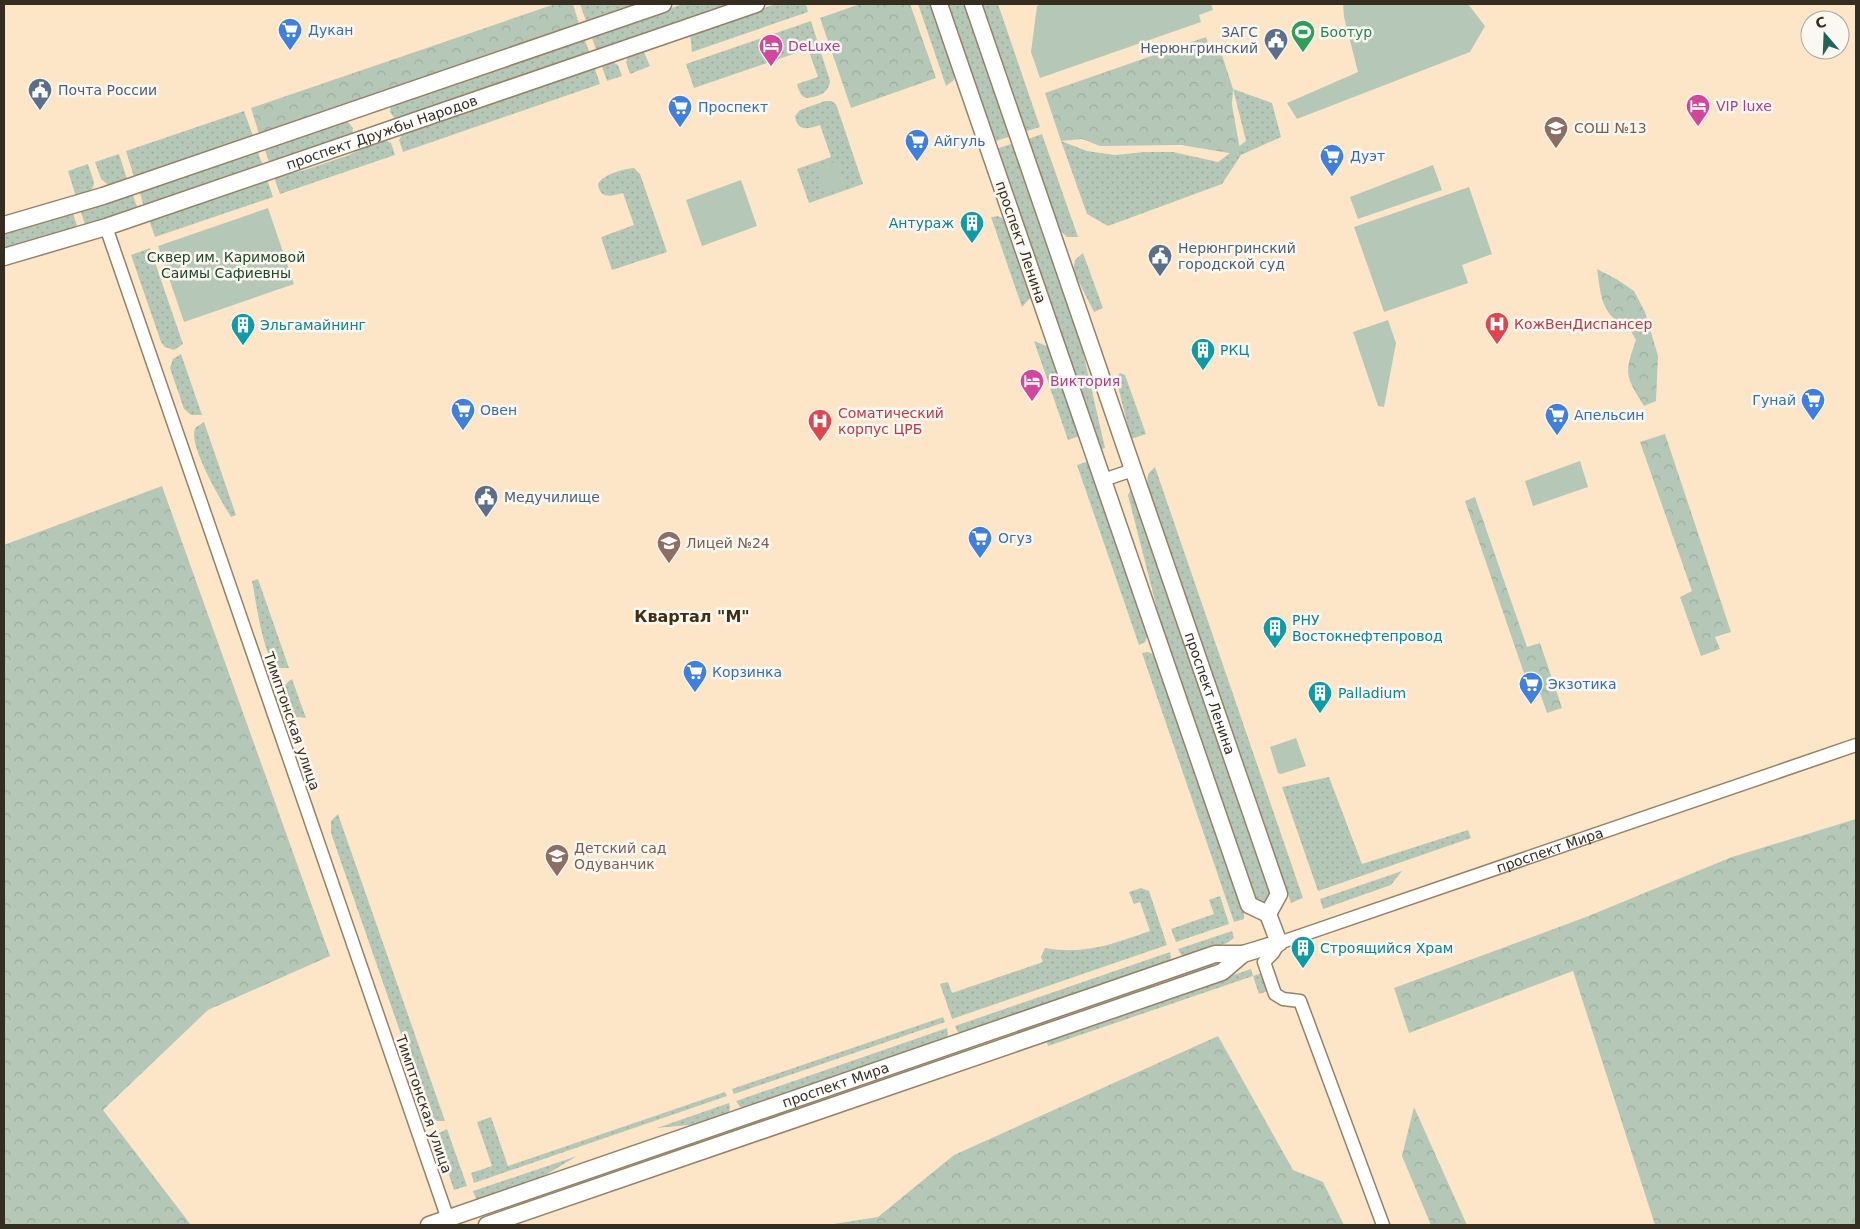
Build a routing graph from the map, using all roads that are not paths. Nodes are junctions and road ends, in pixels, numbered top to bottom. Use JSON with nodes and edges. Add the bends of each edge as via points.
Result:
{"nodes":[{"id":1,"x":663,"y":4,"type":"edge"},
{"id":2,"x":756,"y":4,"type":"edge"},
{"id":3,"x":939,"y":4,"type":"edge"},
{"id":4,"x":973,"y":4,"type":"edge"},
{"id":5,"x":4,"y":225,"type":"edge"},
{"id":6,"x":106,"y":227,"type":"junction"},
{"id":7,"x":4,"y":257,"type":"edge"},
{"id":8,"x":1133,"y":470,"type":"junction"},
{"id":9,"x":1103,"y":480,"type":"junction"},
{"id":10,"x":1856,"y":745,"type":"edge"},
{"id":11,"x":1268,"y":914,"type":"junction"},
{"id":12,"x":1278,"y":943,"type":"junction"},
{"id":13,"x":1243,"y":954,"type":"junction"},
{"id":14,"x":449,"y":1222,"type":"edge"},
{"id":15,"x":429,"y":1225,"type":"edge"},
{"id":16,"x":487,"y":1225,"type":"edge"},
{"id":17,"x":1383,"y":1225,"type":"edge"}],
"edges":[{"from":1,"to":5,"type":"street","via":[[103,196]]},
{"from":2,"to":6,"type":"street","name":"проспект Дружбы Народов"},
{"from":3,"to":9,"type":"street","name":"проспект Ленина"},
{"from":4,"to":8,"type":"street","name":"проспект Ленина"},
{"from":6,"to":7,"type":"street","name":"проспект Дружбы Народов"},
{"from":6,"to":14,"type":"street","name":"Тимптонская улица"},
{"from":8,"to":9,"type":"street"},
{"from":8,"to":11,"type":"street","name":"проспект Ленина","via":[[1279,894]]},
{"from":9,"to":11,"type":"street","name":"проспект Ленина","via":[[1249,905]]},
{"from":10,"to":12,"type":"street","name":"проспект Мира"},
{"from":11,"to":12,"type":"street"},
{"from":12,"to":13,"type":"street","name":"проспект Мира"},
{"from":12,"to":17,"type":"street","via":[[1264,962],[1275,994],[1283,1000],[1300,1001]]},
{"from":13,"to":14,"type":"street","name":"проспект Мира","via":[[1215,954]]},
{"from":13,"to":16,"type":"street","name":"проспект Мира","via":[[1222,972]]},
{"from":14,"to":15,"type":"street","name":"проспект Мира"}]}
